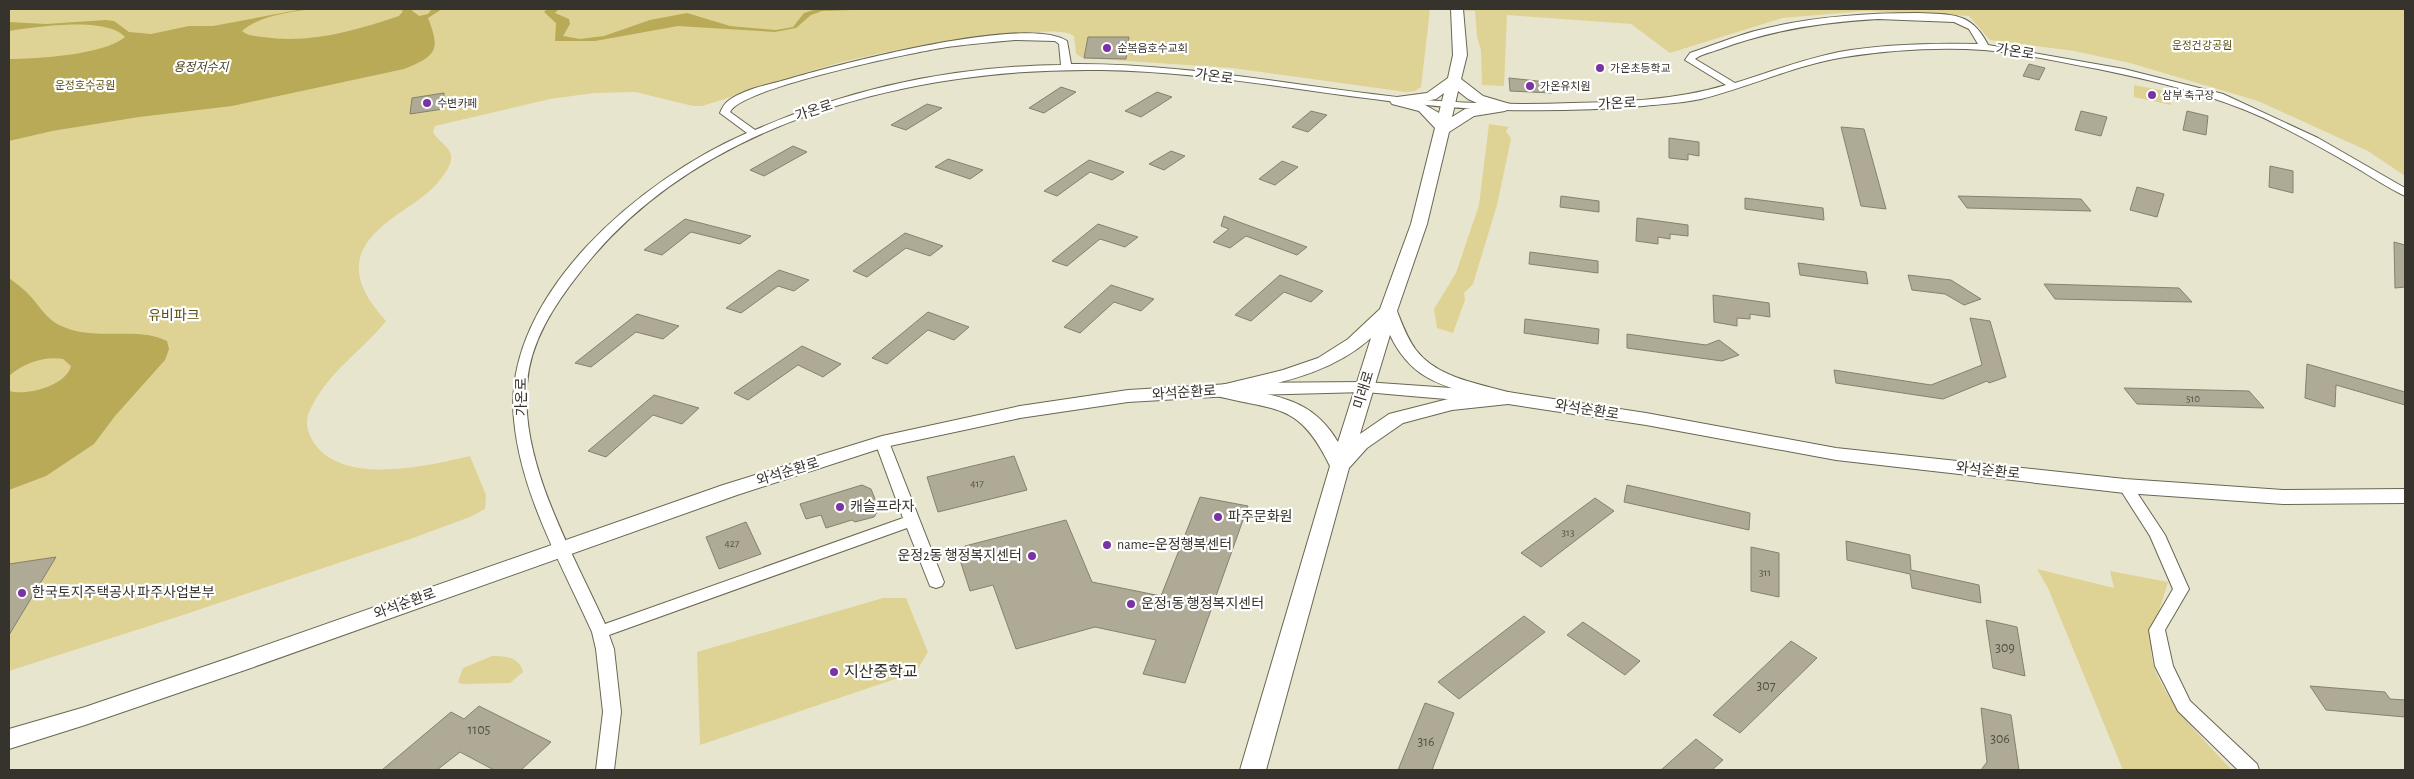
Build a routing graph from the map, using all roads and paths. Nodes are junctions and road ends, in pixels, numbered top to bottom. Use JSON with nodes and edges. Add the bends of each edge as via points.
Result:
{"nodes":[{"id":1,"x":1457,"y":9,"type":"edge"},
{"id":2,"x":1984,"y":47,"type":"junction"},
{"id":3,"x":1066,"y":67,"type":"junction"},
{"id":4,"x":1454,"y":80,"type":"junction"},
{"id":5,"x":1734,"y":86,"type":"junction"},
{"id":6,"x":1397,"y":101,"type":"junction"},
{"id":7,"x":1448,"y":105,"type":"junction"},
{"id":8,"x":1505,"y":107,"type":"junction"},
{"id":9,"x":1443,"y":128,"type":"junction"},
{"id":10,"x":753,"y":133,"type":"junction"},
{"id":11,"x":2405,"y":193,"type":"edge"},
{"id":12,"x":1388,"y":311,"type":"junction"},
{"id":13,"x":1365,"y":387,"type":"junction"},
{"id":14,"x":1220,"y":391,"type":"junction"},
{"id":15,"x":1508,"y":398,"type":"junction"},
{"id":16,"x":882,"y":442,"type":"junction"},
{"id":17,"x":1340,"y":466,"type":"junction"},
{"id":18,"x":2125,"y":486,"type":"junction"},
{"id":19,"x":2405,"y":496,"type":"edge"},
{"id":20,"x":913,"y":520,"type":"junction"},
{"id":21,"x":564,"y":548,"type":"junction"},
{"id":22,"x":936,"y":582,"type":"dead end"},
{"id":23,"x":600,"y":632,"type":"junction"},
{"id":24,"x":9,"y":739,"type":"edge"},
{"id":25,"x":605,"y":770,"type":"edge"},
{"id":26,"x":1253,"y":770,"type":"edge"},
{"id":27,"x":2250,"y":770,"type":"edge"}],
"edges":[{"from":1,"to":4,"type":"main road","name":"미래로","via":[[1460,55]]},
{"from":2,"to":5,"type":"street","name":"가온로","via":[[1919,47],[1841,55]]},
{"from":2,"to":5,"type":"street","via":[[1973,27],[1942,17],[1846,18],[1797,24],[1758,33],[1693,55],[1690,60],[1697,66]]},
{"from":2,"to":11,"type":"street","name":"가온로","via":[[2103,66],[2216,95],[2300,132]]},
{"from":3,"to":6,"type":"street","name":"가온로","via":[[1179,72]]},
{"from":3,"to":10,"type":"street","name":"가온로","via":[[994,70],[889,89],[829,105]]},
{"from":3,"to":10,"type":"street","via":[[1064,43],[1049,37],[994,40],[904,53],[820,72],[756,91],[732,102],[725,113]]},
{"from":4,"to":6,"type":"main road","via":[[1431,96]]},
{"from":4,"to":7,"type":"main road","name":"미래로"},
{"from":4,"to":8,"type":"main road","via":[[1475,99]]},
{"from":5,"to":8,"type":"street","name":"가온로","via":[[1688,99],[1598,106]]},
{"from":6,"to":7,"type":"street","name":"가온로"},
{"from":6,"to":9,"type":"main road","via":[[1428,110]]},
{"from":7,"to":8,"type":"street","name":"가온로"},
{"from":7,"to":9,"type":"main road","name":"미래로"},
{"from":8,"to":9,"type":"main road","via":[[1470,112]]},
{"from":9,"to":12,"type":"main road","name":"미래로","via":[[1419,224]]},
{"from":10,"to":21,"type":"street","name":"가온로","via":[[687,167],[645,195],[612,224],[566,277],[529,342],[520,384],[521,420],[529,464]]},
{"from":12,"to":13,"type":"main road","name":"미래로"},
{"from":12,"to":14,"type":"main road","via":[[1354,344],[1326,360]]},
{"from":12,"to":15,"type":"main road","via":[[1401,340],[1419,365],[1446,380]]},
{"from":13,"to":14,"type":"street","name":"와석순환로"},
{"from":13,"to":15,"type":"street","name":"와석순환로"},
{"from":13,"to":17,"type":"main road","name":"미래로"},
{"from":14,"to":16,"type":"street","name":"와석순환로","via":[[1128,396],[1020,412]]},
{"from":14,"to":17,"type":"main road","via":[[1274,403],[1305,416],[1328,440]]},
{"from":15,"to":17,"type":"main road","via":[[1452,404],[1396,418],[1360,443]]},
{"from":15,"to":18,"type":"street","name":"와석순환로","via":[[1646,419],[1836,454]]},
{"from":16,"to":20,"type":"street"},
{"from":16,"to":21,"type":"street","name":"와석순환로","via":[[730,490]]},
{"from":17,"to":26,"type":"main road","name":"미래로"},
{"from":18,"to":19,"type":"street","name":"와석순환로","via":[[2283,497]]},
{"from":18,"to":27,"type":"street","via":[[2157,535],[2180,589],[2157,630],[2164,666],[2184,706]]},
{"from":20,"to":22,"type":"street"},
{"from":20,"to":23,"type":"street"},
{"from":21,"to":23,"type":"street","name":"가온로"},
{"from":21,"to":24,"type":"street","name":"와석순환로","via":[[86,716]]},
{"from":23,"to":25,"type":"street","name":"가온로","via":[[612,712]]}]}
